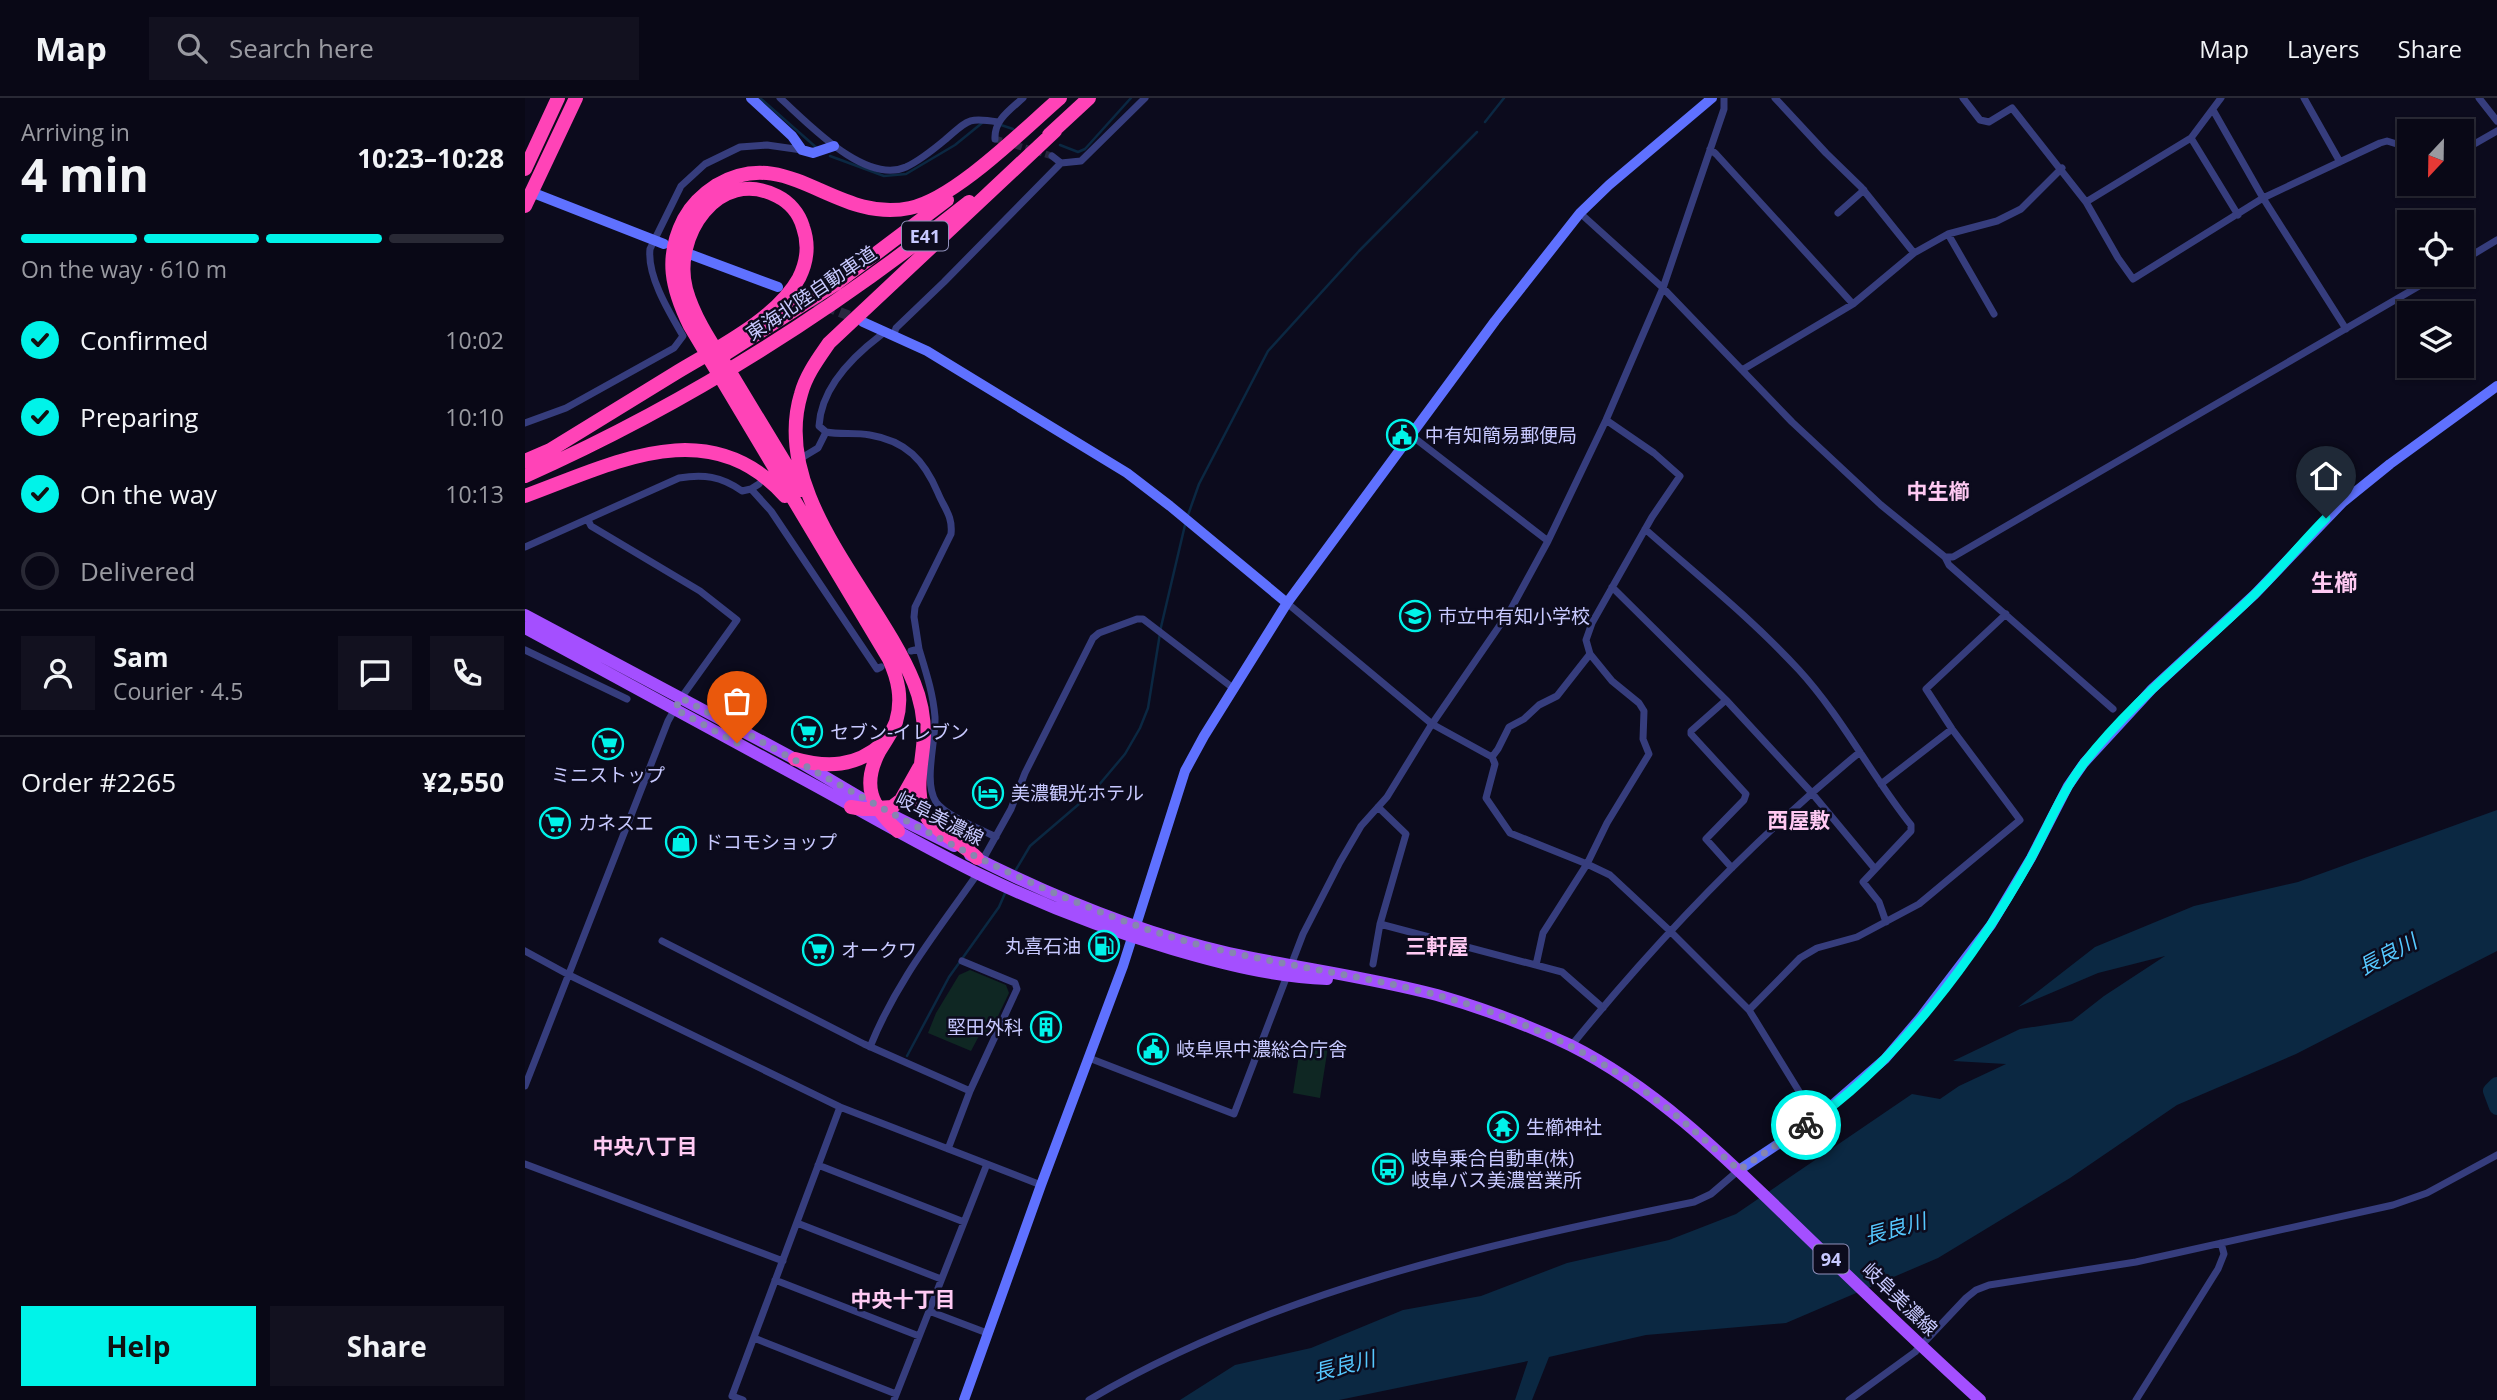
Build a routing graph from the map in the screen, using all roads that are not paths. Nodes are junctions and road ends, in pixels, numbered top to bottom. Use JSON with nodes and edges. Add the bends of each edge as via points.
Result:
{"nodes":[{"id":1,"x":558,"y":98,"type":"edge"},
{"id":2,"x":576,"y":98,"type":"edge"},
{"id":3,"x":751,"y":98,"type":"edge"},
{"id":4,"x":780,"y":98,"type":"edge"},
{"id":5,"x":1023,"y":98,"type":"edge"},
{"id":6,"x":1059,"y":98,"type":"edge"},
{"id":7,"x":1065,"y":98,"type":"edge"},
{"id":8,"x":1089,"y":98,"type":"edge"},
{"id":9,"x":1145,"y":98,"type":"edge"},
{"id":10,"x":1712,"y":98,"type":"edge"},
{"id":11,"x":1724,"y":98,"type":"edge"},
{"id":12,"x":1775,"y":98,"type":"edge"},
{"id":13,"x":1963,"y":98,"type":"edge"},
{"id":14,"x":2221,"y":98,"type":"edge"},
{"id":15,"x":2304,"y":98,"type":"edge"},
{"id":16,"x":2479,"y":98,"type":"edge"},
{"id":17,"x":2213,"y":110,"type":"junction"},
{"id":18,"x":2497,"y":121,"type":"edge"},
{"id":19,"x":997,"y":124,"type":"junction"},
{"id":20,"x":1055,"y":131,"type":"junction"},
{"id":21,"x":2497,"y":131,"type":"edge"},
{"id":22,"x":2191,"y":138,"type":"junction"},
{"id":23,"x":995,"y":139,"type":"dead end"},
{"id":24,"x":2397,"y":144,"type":"edge"},
{"id":25,"x":2475,"y":144,"type":"edge"},
{"id":26,"x":834,"y":146,"type":"junction"},
{"id":27,"x":1710,"y":149,"type":"junction"},
{"id":28,"x":802,"y":150,"type":"junction"},
{"id":29,"x":1052,"y":156,"type":"tunnel mouth"},
{"id":30,"x":2340,"y":162,"type":"junction"},
{"id":31,"x":1061,"y":163,"type":"junction"},
{"id":32,"x":2062,"y":168,"type":"junction"},
{"id":33,"x":525,"y":169,"type":"edge"},
{"id":34,"x":1864,"y":190,"type":"junction"},
{"id":35,"x":528,"y":191,"type":"edge"},
{"id":36,"x":2263,"y":198,"type":"junction"},
{"id":37,"x":2087,"y":202,"type":"junction"},
{"id":38,"x":525,"y":206,"type":"edge"},
{"id":39,"x":1838,"y":213,"type":"dead end"},
{"id":40,"x":1580,"y":214,"type":"junction"},
{"id":41,"x":2238,"y":215,"type":"junction"},
{"id":42,"x":1948,"y":234,"type":"junction"},
{"id":43,"x":2497,"y":240,"type":"edge"},
{"id":44,"x":660,"y":242,"type":"junction"},
{"id":45,"x":1914,"y":253,"type":"junction"},
{"id":46,"x":2474,"y":254,"type":"edge"},
{"id":47,"x":692,"y":256,"type":"dead end"},
{"id":48,"x":778,"y":287,"type":"tunnel mouth"},
{"id":49,"x":2418,"y":287,"type":"edge"},
{"id":50,"x":1663,"y":288,"type":"junction"},
{"id":51,"x":1853,"y":304,"type":"junction"},
{"id":52,"x":1994,"y":314,"type":"dead end"},
{"id":53,"x":863,"y":321,"type":"tunnel mouth"},
{"id":54,"x":2346,"y":329,"type":"junction"},
{"id":55,"x":888,"y":332,"type":"junction"},
{"id":56,"x":742,"y":346,"type":"junction"},
{"id":57,"x":715,"y":348,"type":"junction"},
{"id":58,"x":1742,"y":370,"type":"junction"},
{"id":59,"x":684,"y":381,"type":"junction"},
{"id":60,"x":2497,"y":386,"type":"edge"},
{"id":61,"x":1606,"y":420,"type":"junction"},
{"id":62,"x":525,"y":423,"type":"edge"},
{"id":63,"x":825,"y":432,"type":"junction"},
{"id":64,"x":1412,"y":436,"type":"junction"},
{"id":65,"x":803,"y":457,"type":"dead end"},
{"id":66,"x":525,"y":461,"type":"edge"},
{"id":67,"x":525,"y":476,"type":"edge"},
{"id":68,"x":759,"y":484,"type":"dead end"},
{"id":69,"x":751,"y":489,"type":"junction"},
{"id":70,"x":525,"y":496,"type":"edge"},
{"id":71,"x":588,"y":520,"type":"junction"},
{"id":72,"x":1645,"y":528,"type":"junction"},
{"id":73,"x":821,"y":534,"type":"junction"},
{"id":74,"x":1548,"y":541,"type":"junction"},
{"id":75,"x":525,"y":547,"type":"edge"},
{"id":76,"x":1945,"y":557,"type":"junction"},
{"id":77,"x":1612,"y":587,"type":"junction"},
{"id":78,"x":1287,"y":603,"type":"junction"},
{"id":79,"x":2005,"y":614,"type":"junction"},
{"id":80,"x":525,"y":615,"type":"edge"},
{"id":81,"x":525,"y":628,"type":"edge"},
{"id":82,"x":525,"y":650,"type":"edge"},
{"id":83,"x":1590,"y":654,"type":"junction"},
{"id":84,"x":881,"y":667,"type":"dead end"},
{"id":85,"x":1233,"y":688,"type":"junction"},
{"id":86,"x":627,"y":699,"type":"dead end"},
{"id":87,"x":1726,"y":700,"type":"junction"},
{"id":88,"x":678,"y":703,"type":"junction"},
{"id":89,"x":2113,"y":709,"type":"dead end"},
{"id":90,"x":1432,"y":724,"type":"junction"},
{"id":91,"x":1952,"y":729,"type":"junction"},
{"id":92,"x":890,"y":735,"type":"junction"},
{"id":93,"x":1860,"y":752,"type":"junction"},
{"id":94,"x":1492,"y":757,"type":"junction"},
{"id":95,"x":795,"y":759,"type":"junction"},
{"id":96,"x":922,"y":760,"type":"junction"},
{"id":97,"x":1881,"y":784,"type":"junction"},
{"id":98,"x":1811,"y":792,"type":"junction"},
{"id":99,"x":851,"y":807,"type":"junction"},
{"id":100,"x":876,"y":807,"type":"junction"},
{"id":101,"x":1378,"y":807,"type":"junction"},
{"id":102,"x":898,"y":831,"type":"junction"},
{"id":103,"x":996,"y":837,"type":"junction"},
{"id":104,"x":979,"y":864,"type":"junction"},
{"id":105,"x":1587,"y":864,"type":"junction"},
{"id":106,"x":1732,"y":868,"type":"junction"},
{"id":107,"x":1875,"y":869,"type":"junction"},
{"id":108,"x":1886,"y":922,"type":"junction"},
{"id":109,"x":1380,"y":924,"type":"junction"},
{"id":110,"x":1669,"y":930,"type":"junction"},
{"id":111,"x":1135,"y":931,"type":"junction"},
{"id":112,"x":662,"y":941,"type":"dead end"},
{"id":113,"x":525,"y":951,"type":"edge"},
{"id":114,"x":962,"y":961,"type":"dead end"},
{"id":115,"x":1373,"y":964,"type":"dead end"},
{"id":116,"x":1535,"y":965,"type":"junction"},
{"id":117,"x":1289,"y":971,"type":"junction"},
{"id":118,"x":569,"y":975,"type":"junction"},
{"id":119,"x":1603,"y":1008,"type":"junction"},
{"id":120,"x":1749,"y":1010,"type":"junction"},
{"id":121,"x":1571,"y":1046,"type":"junction"},
{"id":122,"x":870,"y":1047,"type":"junction"},
{"id":123,"x":1089,"y":1058,"type":"junction"},
{"id":124,"x":525,"y":1086,"type":"edge"},
{"id":125,"x":970,"y":1091,"type":"junction"},
{"id":126,"x":840,"y":1107,"type":"junction"},
{"id":127,"x":1818,"y":1121,"type":"junction"},
{"id":128,"x":948,"y":1149,"type":"junction"},
{"id":129,"x":2497,"y":1155,"type":"edge"},
{"id":130,"x":525,"y":1164,"type":"edge"},
{"id":131,"x":986,"y":1164,"type":"junction"},
{"id":132,"x":818,"y":1165,"type":"junction"},
{"id":133,"x":1739,"y":1170,"type":"junction"},
{"id":134,"x":1041,"y":1185,"type":"junction"},
{"id":135,"x":964,"y":1222,"type":"junction"},
{"id":136,"x":797,"y":1223,"type":"junction"},
{"id":137,"x":2221,"y":1243,"type":"junction"},
{"id":138,"x":783,"y":1261,"type":"junction"},
{"id":139,"x":941,"y":1279,"type":"junction"},
{"id":140,"x":775,"y":1280,"type":"junction"},
{"id":141,"x":929,"y":1311,"type":"junction"},
{"id":142,"x":987,"y":1334,"type":"junction"},
{"id":143,"x":919,"y":1336,"type":"junction"},
{"id":144,"x":754,"y":1338,"type":"junction"},
{"id":145,"x":1922,"y":1346,"type":"junction"},
{"id":146,"x":895,"y":1397,"type":"edge"},
{"id":147,"x":743,"y":1400,"type":"edge"},
{"id":148,"x":964,"y":1400,"type":"edge"},
{"id":149,"x":1089,"y":1400,"type":"edge"},
{"id":150,"x":1849,"y":1400,"type":"edge"},
{"id":151,"x":1979,"y":1400,"type":"edge"},
{"id":152,"x":2136,"y":1400,"type":"edge"}],
"edges":[{"from":1,"to":33,"type":"highway"},
{"from":2,"to":35,"type":"highway"},
{"from":3,"to":28,"type":"street"},
{"from":4,"to":26,"type":"street"},
{"from":5,"to":19,"type":"street"},
{"from":6,"to":73,"type":"highway","via":[[953,188],[913,208],[862,208],[802,182],[763,172],[725,181],[708,191],[685,216],[673,251],[674,289],[680,305]]},
{"from":7,"to":56,"type":"highway","name":"東海北陸自動車道","number":"E41","via":[[983,172],[882,251]]},
{"from":8,"to":20,"type":"highway","name":"東海北陸自動車道","number":"E41"},
{"from":9,"to":31,"type":"street","via":[[1081,161]]},
{"from":10,"to":40,"type":"street"},
{"from":11,"to":27,"type":"street"},
{"from":12,"to":34,"type":"street"},
{"from":13,"to":32,"type":"street","via":[[1980,120],[1989,122],[2012,108]]},
{"from":14,"to":17,"type":"street"},
{"from":15,"to":30,"type":"street"},
{"from":16,"to":18,"type":"street"},
{"from":17,"to":22,"type":"street"},
{"from":17,"to":36,"type":"street"},
{"from":19,"to":23,"type":"street"},
{"from":19,"to":26,"type":"street","via":[[976,118],[966,122],[927,154],[905,167],[886,171]]},
{"from":20,"to":56,"type":"highway","name":"東海北陸自動車道","number":"E41","via":[[845,296]]},
{"from":20,"to":73,"type":"highway","via":[[846,326],[808,376],[797,409],[796,446]]},
{"from":21,"to":25,"type":"street"},
{"from":22,"to":37,"type":"street"},
{"from":22,"to":41,"type":"street"},
{"from":24,"to":30,"type":"street","via":[[2388,141]]},
{"from":26,"to":28,"type":"street","via":[[813,153]]},
{"from":27,"to":50,"type":"street"},
{"from":27,"to":51,"type":"street"},
{"from":28,"to":44,"type":"street","via":[[740,147],[705,164],[681,186]]},
{"from":29,"to":31,"type":"street"},
{"from":30,"to":36,"type":"street"},
{"from":31,"to":55,"type":"street"},
{"from":32,"to":37,"type":"street"},
{"from":32,"to":42,"type":"street","via":[[2021,209],[1997,221]]},
{"from":34,"to":39,"type":"street"},
{"from":34,"to":45,"type":"street"},
{"from":35,"to":38,"type":"highway"},
{"from":35,"to":44,"type":"street"},
{"from":36,"to":41,"type":"street"},
{"from":36,"to":54,"type":"street"},
{"from":37,"to":41,"type":"street","via":[[2133,279]]},
{"from":40,"to":50,"type":"street"},
{"from":40,"to":64,"type":"street"},
{"from":42,"to":45,"type":"street"},
{"from":42,"to":52,"type":"street"},
{"from":43,"to":46,"type":"street"},
{"from":44,"to":62,"type":"street","via":[[650,248],[649,258],[665,305],[683,335],[674,348],[578,401]]},
{"from":45,"to":51,"type":"street"},
{"from":47,"to":48,"type":"street"},
{"from":49,"to":54,"type":"street"},
{"from":50,"to":58,"type":"street"},
{"from":50,"to":61,"type":"street"},
{"from":51,"to":58,"type":"street"},
{"from":53,"to":55,"type":"street"},
{"from":54,"to":76,"type":"street","via":[[1953,557]]},
{"from":55,"to":63,"type":"street","via":[[847,366],[830,388],[820,415],[819,426]]},
{"from":55,"to":78,"type":"street","via":[[927,351],[1127,474]]},
{"from":56,"to":57,"type":"highway"},
{"from":56,"to":57,"type":"highway","via":[[758,321],[790,290],[807,251],[802,221],[794,209],[783,199],[755,188],[713,202],[687,241],[686,288]]},
{"from":56,"to":59,"type":"highway","name":"東海北陸自動車道","number":"E41"},
{"from":57,"to":59,"type":"highway"},
{"from":57,"to":73,"type":"highway"},
{"from":58,"to":76,"type":"street","via":[[1858,484]]},
{"from":59,"to":66,"type":"highway","name":"東海北陸自動車道","number":"E41"},
{"from":59,"to":67,"type":"highway","name":"東海北陸自動車道","number":"E41","via":[[615,433]]},
{"from":60,"to":127,"type":"street","via":[[2343,502],[2103,740],[2068,786],[1991,925],[1885,1059]]},
{"from":61,"to":72,"type":"street","via":[[1681,476]]},
{"from":61,"to":74,"type":"street"},
{"from":63,"to":65,"type":"street","via":[[818,448]]},
{"from":63,"to":103,"type":"street","via":[[868,434],[907,449],[921,460],[949,512],[951,534],[914,617],[915,650],[932,687],[931,789],[945,811]]},
{"from":64,"to":74,"type":"street"},
{"from":64,"to":78,"type":"street"},
{"from":68,"to":69,"type":"street"},
{"from":69,"to":71,"type":"street","via":[[742,491],[700,474],[679,478]]},
{"from":69,"to":84,"type":"street","via":[[771,511],[877,669]]},
{"from":70,"to":73,"type":"highway","via":[[640,455],[703,450],[741,462],[773,483]]},
{"from":71,"to":75,"type":"street"},
{"from":71,"to":88,"type":"street","via":[[699,590],[737,620]]},
{"from":72,"to":77,"type":"street"},
{"from":72,"to":93,"type":"street","via":[[1730,601],[1799,670]]},
{"from":73,"to":92,"type":"highway","via":[[896,675],[898,715]]},
{"from":73,"to":96,"type":"highway","via":[[898,648],[923,718]]},
{"from":74,"to":90,"type":"street","via":[[1511,610]]},
{"from":76,"to":79,"type":"street"},
{"from":77,"to":83,"type":"street","via":[[1586,640]]},
{"from":77,"to":87,"type":"street"},
{"from":78,"to":85,"type":"street"},
{"from":78,"to":90,"type":"street"},
{"from":79,"to":89,"type":"street"},
{"from":79,"to":91,"type":"street","via":[[1927,689]]},
{"from":80,"to":88,"type":"main road","name":"岐阜美濃線","number":"94"},
{"from":81,"to":88,"type":"main road","name":"岐阜美濃線","number":"94"},
{"from":82,"to":86,"type":"street"},
{"from":83,"to":94,"type":"street","via":[[1557,696],[1509,727]]},
{"from":83,"to":105,"type":"street","via":[[1644,711],[1643,739],[1649,754]]},
{"from":85,"to":103,"type":"street","via":[[1143,619],[1099,633]]},
{"from":85,"to":111,"type":"street","via":[[1185,771]]},
{"from":87,"to":98,"type":"street"},
{"from":87,"to":106,"type":"street","via":[[1691,731],[1746,794],[1706,839]]},
{"from":88,"to":95,"type":"main road","name":"岐阜美濃線","number":"94"},
{"from":88,"to":99,"type":"main road","name":"岐阜美濃線","number":"94"},
{"from":88,"to":118,"type":"street"},
{"from":90,"to":94,"type":"street"},
{"from":90,"to":101,"type":"street"},
{"from":91,"to":97,"type":"street"},
{"from":91,"to":108,"type":"street","via":[[2020,820],[1919,904]]},
{"from":92,"to":95,"type":"highway","via":[[856,760],[828,765]]},
{"from":92,"to":100,"type":"highway","via":[[869,784]]},
{"from":93,"to":97,"type":"street"},
{"from":93,"to":98,"type":"street"},
{"from":94,"to":105,"type":"street","via":[[1495,764],[1486,798],[1510,833]]},
{"from":95,"to":100,"type":"main road","name":"岐阜美濃線","number":"94"},
{"from":96,"to":100,"type":"highway","via":[[901,800],[892,807]]},
{"from":96,"to":104,"type":"highway","via":[[921,798],[926,816],[964,845]]},
{"from":97,"to":107,"type":"street","via":[[1911,831]]},
{"from":98,"to":106,"type":"street"},
{"from":98,"to":107,"type":"street"},
{"from":99,"to":100,"type":"highway"},
{"from":99,"to":102,"type":"main road","name":"岐阜美濃線","number":"94"},
{"from":100,"to":102,"type":"highway"},
{"from":100,"to":104,"type":"main road","name":"岐阜美濃線","number":"94"},
{"from":101,"to":109,"type":"street","via":[[1406,834]]},
{"from":101,"to":117,"type":"street","via":[[1340,862]]},
{"from":102,"to":104,"type":"main road","name":"岐阜美濃線","number":"94"},
{"from":103,"to":104,"type":"street"},
{"from":104,"to":111,"type":"main road","name":"岐阜美濃線","number":"94"},
{"from":104,"to":122,"type":"street","via":[[919,953],[884,1012]]},
{"from":105,"to":110,"type":"street","via":[[1617,880]]},
{"from":105,"to":116,"type":"street","via":[[1543,933]]},
{"from":106,"to":110,"type":"street"},
{"from":107,"to":108,"type":"street","via":[[1863,882],[1879,902]]},
{"from":108,"to":120,"type":"street","via":[[1800,958]]},
{"from":109,"to":115,"type":"street"},
{"from":109,"to":116,"type":"street"},
{"from":110,"to":119,"type":"street"},
{"from":110,"to":120,"type":"street"},
{"from":111,"to":117,"type":"main road","name":"岐阜美濃線","number":"94","via":[[1240,967]]},
{"from":111,"to":123,"type":"street"},
{"from":112,"to":122,"type":"street"},
{"from":113,"to":118,"type":"street"},
{"from":114,"to":125,"type":"street","via":[[1015,983],[1017,989]]},
{"from":116,"to":119,"type":"street","via":[[1562,972]]},
{"from":117,"to":121,"type":"main road","name":"岐阜美濃線","number":"94","via":[[1437,995]]},
{"from":117,"to":123,"type":"street","via":[[1234,1114]]},
{"from":118,"to":124,"type":"street"},
{"from":118,"to":126,"type":"street"},
{"from":119,"to":121,"type":"street"},
{"from":120,"to":127,"type":"street"},
{"from":121,"to":133,"type":"main road","name":"岐阜美濃線","number":"94","via":[[1635,1085]]},
{"from":122,"to":125,"type":"street"},
{"from":123,"to":134,"type":"street"},
{"from":125,"to":128,"type":"street"},
{"from":126,"to":128,"type":"street"},
{"from":126,"to":132,"type":"street"},
{"from":127,"to":133,"type":"street"},
{"from":128,"to":131,"type":"street"},
{"from":129,"to":137,"type":"street","via":[[2409,1201]]},
{"from":130,"to":138,"type":"street"},
{"from":131,"to":134,"type":"street"},
{"from":131,"to":135,"type":"street"},
{"from":132,"to":135,"type":"street"},
{"from":132,"to":136,"type":"street"},
{"from":133,"to":145,"type":"main road","name":"岐阜美濃線","number":"94"},
{"from":133,"to":149,"type":"street","via":[[1694,1202],[1505,1241],[1273,1312],[1126,1378]]},
{"from":134,"to":142,"type":"street"},
{"from":135,"to":139,"type":"street"},
{"from":136,"to":138,"type":"street"},
{"from":136,"to":139,"type":"street"},
{"from":137,"to":145,"type":"street","via":[[2136,1262],[1989,1285],[1966,1298]]},
{"from":137,"to":152,"type":"street","via":[[2224,1254],[2218,1269]]},
{"from":138,"to":140,"type":"street"},
{"from":139,"to":141,"type":"street"},
{"from":140,"to":143,"type":"street"},
{"from":140,"to":144,"type":"street"},
{"from":141,"to":142,"type":"street"},
{"from":141,"to":143,"type":"street"},
{"from":142,"to":148,"type":"street"},
{"from":143,"to":146,"type":"street"},
{"from":144,"to":146,"type":"street"},
{"from":144,"to":147,"type":"street","via":[[732,1396]]},
{"from":145,"to":150,"type":"street"},
{"from":145,"to":151,"type":"main road","name":"岐阜美濃線","number":"94"}]}
